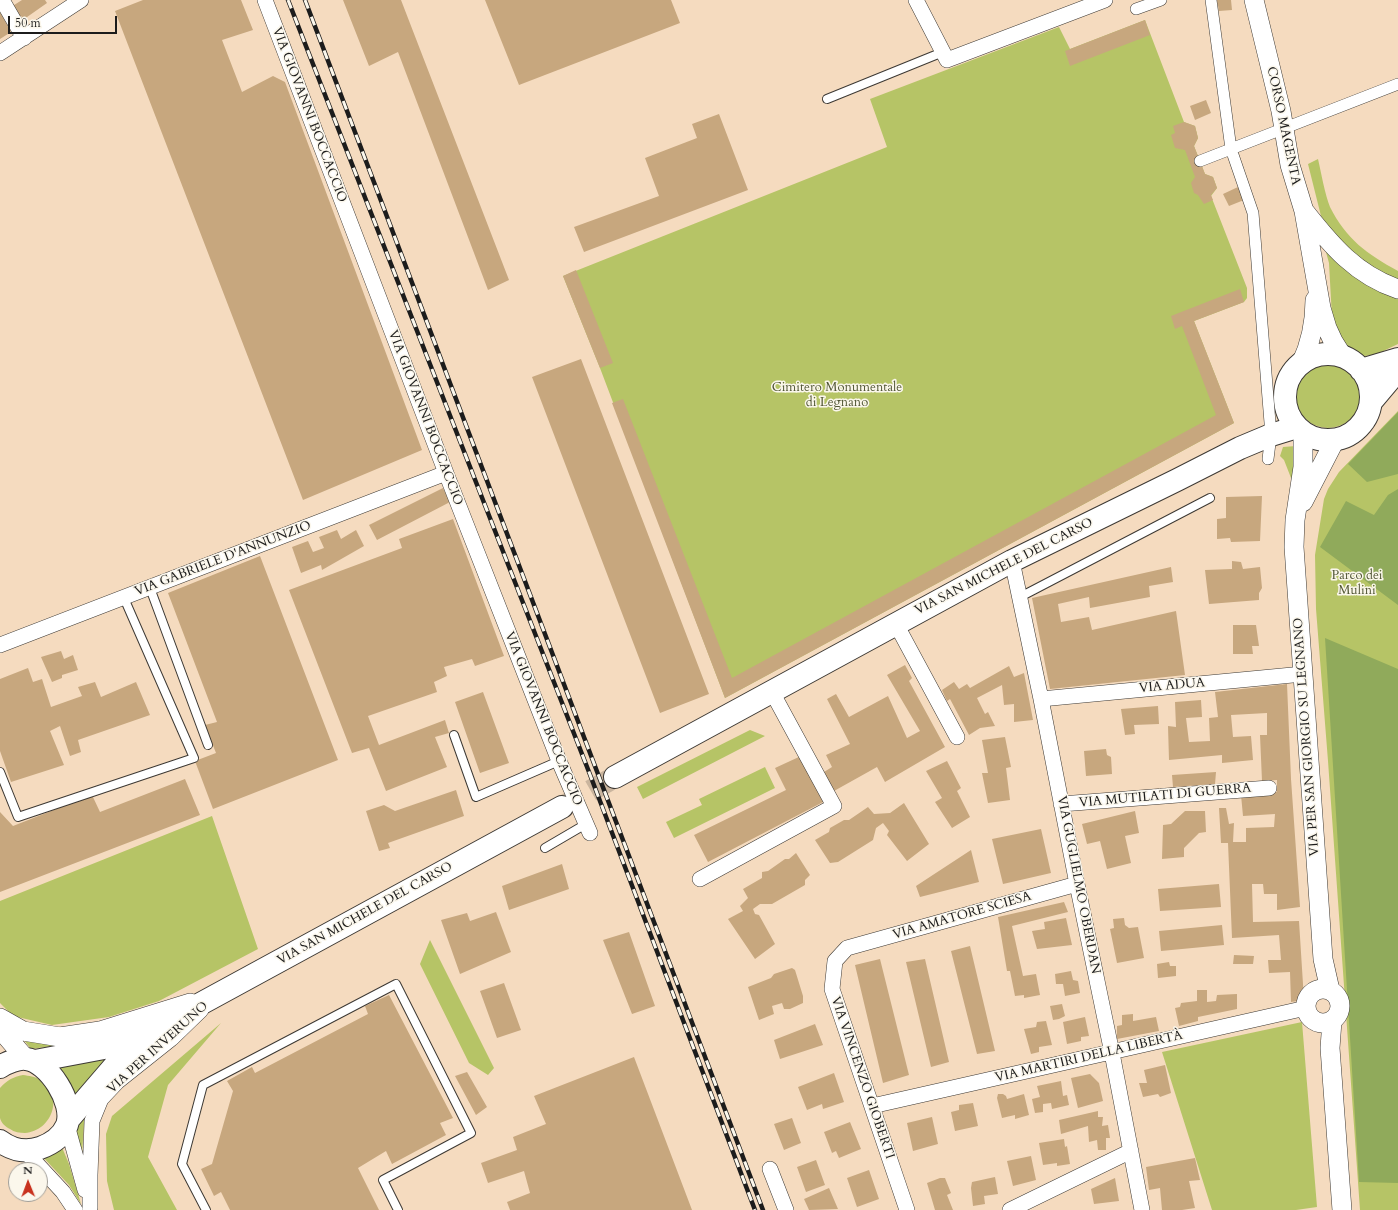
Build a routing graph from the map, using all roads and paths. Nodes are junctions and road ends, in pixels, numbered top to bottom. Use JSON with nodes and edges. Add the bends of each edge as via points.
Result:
{"nodes":[{"id":1,"x":2,"y":0,"type":"edge"},
{"id":2,"x":81,"y":0,"type":"edge"},
{"id":3,"x":265,"y":0,"type":"edge"},
{"id":4,"x":916,"y":0,"type":"edge"},
{"id":5,"x":1106,"y":0,"type":"edge"},
{"id":6,"x":1161,"y":0,"type":"edge"},
{"id":7,"x":1211,"y":0,"type":"edge"},
{"id":8,"x":1256,"y":2,"type":"edge"},
{"id":9,"x":1136,"y":9,"type":"dead end"},
{"id":10,"x":24,"y":38,"type":"junction"},
{"id":11,"x":0,"y":53,"type":"edge"},
{"id":12,"x":945,"y":56,"type":"junction"},
{"id":13,"x":1398,"y":84,"type":"edge"},
{"id":14,"x":826,"y":99,"type":"dead end"},
{"id":15,"x":1283,"y":128,"type":"junction"},
{"id":16,"x":1231,"y":149,"type":"junction"},
{"id":17,"x":1200,"y":161,"type":"dead end"},
{"id":18,"x":1304,"y":211,"type":"junction"},
{"id":19,"x":1314,"y":269,"type":"junction"},
{"id":20,"x":1398,"y":289,"type":"edge"},
{"id":21,"x":1343,"y":357,"type":"junction"},
{"id":22,"x":1398,"y":359,"type":"edge"},
{"id":23,"x":1301,"y":364,"type":"junction"},
{"id":24,"x":1361,"y":370,"type":"junction"},
{"id":25,"x":1398,"y":370,"type":"edge"},
{"id":26,"x":1371,"y":402,"type":"junction"},
{"id":27,"x":1285,"y":404,"type":"junction"},
{"id":28,"x":1270,"y":428,"type":"junction"},
{"id":29,"x":1300,"y":430,"type":"junction"},
{"id":30,"x":1335,"y":440,"type":"junction"},
{"id":31,"x":1268,"y":459,"type":"dead end"},
{"id":32,"x":446,"y":473,"type":"junction"},
{"id":33,"x":1210,"y":498,"type":"dead end"},
{"id":34,"x":1296,"y":515,"type":"junction"},
{"id":35,"x":1012,"y":561,"type":"junction"},
{"id":36,"x":150,"y":588,"type":"junction"},
{"id":37,"x":1020,"y":597,"type":"junction"},
{"id":38,"x":124,"y":598,"type":"junction"},
{"id":39,"x":896,"y":624,"type":"junction"},
{"id":40,"x":0,"y":645,"type":"edge"},
{"id":41,"x":1303,"y":674,"type":"junction"},
{"id":42,"x":772,"y":692,"type":"junction"},
{"id":43,"x":1041,"y":699,"type":"junction"},
{"id":44,"x":454,"y":736,"type":"dead end"},
{"id":45,"x":957,"y":737,"type":"dead end"},
{"id":46,"x":208,"y":745,"type":"dead end"},
{"id":47,"x":559,"y":760,"type":"junction"},
{"id":48,"x":0,"y":772,"type":"edge"},
{"id":49,"x":615,"y":777,"type":"tunnel mouth"},
{"id":50,"x":1269,"y":788,"type":"dead end"},
{"id":51,"x":1061,"y":804,"type":"junction"},
{"id":52,"x":562,"y":807,"type":"tunnel mouth"},
{"id":53,"x":588,"y":829,"type":"joint"},
{"id":54,"x":545,"y":848,"type":"dead end"},
{"id":55,"x":700,"y":879,"type":"dead end"},
{"id":56,"x":1077,"y":884,"type":"junction"},
{"id":57,"x":847,"y":948,"type":"joint"},
{"id":58,"x":1325,"y":990,"type":"junction"},
{"id":59,"x":218,"y":994,"type":"junction"},
{"id":60,"x":1306,"y":1008,"type":"junction"},
{"id":61,"x":0,"y":1018,"type":"edge"},
{"id":62,"x":169,"y":1021,"type":"junction"},
{"id":63,"x":1327,"y":1022,"type":"junction"},
{"id":64,"x":0,"y":1029,"type":"edge"},
{"id":65,"x":1112,"y":1053,"type":"junction"},
{"id":66,"x":30,"y":1060,"type":"junction"},
{"id":67,"x":0,"y":1067,"type":"edge"},
{"id":68,"x":872,"y":1106,"type":"junction"},
{"id":69,"x":67,"y":1122,"type":"junction"},
{"id":70,"x":9,"y":1147,"type":"edge"},
{"id":71,"x":1131,"y":1151,"type":"junction"},
{"id":72,"x":770,"y":1169,"type":"dead end"},
{"id":73,"x":85,"y":1209,"type":"edge"},
{"id":74,"x":206,"y":1210,"type":"edge"},
{"id":75,"x":398,"y":1210,"type":"edge"},
{"id":76,"x":786,"y":1210,"type":"edge"},
{"id":77,"x":907,"y":1210,"type":"edge"},
{"id":78,"x":1010,"y":1210,"type":"edge"},
{"id":79,"x":1142,"y":1210,"type":"edge"},
{"id":80,"x":1342,"y":1210,"type":"edge"}],
"edges":[{"from":1,"to":10,"type":"street"},
{"from":2,"to":10,"type":"street"},
{"from":3,"to":32,"type":"street","name":"VIA GIOVANNI BOCCACCIO"},
{"from":4,"to":12,"type":"street"},
{"from":5,"to":12,"type":"street"},
{"from":6,"to":9,"type":"street"},
{"from":7,"to":16,"type":"street"},
{"from":8,"to":15,"type":"street","name":"CORSO MAGENTA"},
{"from":10,"to":11,"type":"street"},
{"from":12,"to":14,"type":"lane"},
{"from":13,"to":15,"type":"street"},
{"from":15,"to":16,"type":"street"},
{"from":15,"to":18,"type":"street","name":"CORSO MAGENTA","via":[[1290,165]]},
{"from":16,"to":17,"type":"street"},
{"from":16,"to":28,"type":"street","via":[[1253,213]]},
{"from":18,"to":19,"type":"street","name":"CORSO MAGENTA"},
{"from":18,"to":20,"type":"street","via":[[1345,259],[1381,282]]},
{"from":19,"to":21,"type":"street","name":"CORSO MAGENTA","via":[[1327,328]]},
{"from":19,"to":23,"type":"street","name":"CORSO MAGENTA","via":[[1313,326]]},
{"from":21,"to":23,"type":"main road","via":[[1321,355]]},
{"from":21,"to":24,"type":"main road"},
{"from":22,"to":24,"type":"main road"},
{"from":23,"to":27,"type":"main road","via":[[1288,382]]},
{"from":24,"to":26,"type":"main road","via":[[1367,380]]},
{"from":25,"to":26,"type":"main road"},
{"from":26,"to":30,"type":"main road","via":[[1366,417],[1355,431]]},
{"from":27,"to":28,"type":"main road","name":"VIA SAN MICHELE DEL CARSO"},
{"from":27,"to":29,"type":"main road","via":[[1289,415]]},
{"from":28,"to":29,"type":"main road","name":"VIA SAN MICHELE DEL CARSO"},
{"from":28,"to":31,"type":"street"},
{"from":28,"to":35,"type":"main road","name":"VIA SAN MICHELE DEL CARSO","via":[[1240,448]]},
{"from":29,"to":30,"type":"main road","via":[[1313,438]]},
{"from":29,"to":34,"type":"street","name":"VIA PER SAN GIORGIO SU LEGNANO","via":[[1303,467]]},
{"from":30,"to":34,"type":"street","name":"VIA PER SAN GIORGIO SU LEGNANO"},
{"from":32,"to":36,"type":"street","name":"VIA GABRIELE D'ANNUNZIO"},
{"from":32,"to":47,"type":"street","name":"VIA GIOVANNI BOCCACCIO"},
{"from":33,"to":37,"type":"lane"},
{"from":34,"to":41,"type":"street","name":"VIA PER SAN GIORGIO SU LEGNANO","via":[[1293,534]]},
{"from":35,"to":37,"type":"street","name":"VIA GUGLIELMO OBERDAN"},
{"from":35,"to":39,"type":"main road","name":"VIA SAN MICHELE DEL CARSO"},
{"from":36,"to":38,"type":"street","name":"VIA GABRIELE D'ANNUNZIO"},
{"from":36,"to":46,"type":"lane"},
{"from":37,"to":43,"type":"street","name":"VIA GUGLIELMO OBERDAN"},
{"from":38,"to":40,"type":"street","name":"VIA GABRIELE D'ANNUNZIO"},
{"from":38,"to":48,"type":"lane","via":[[194,758],[18,817]]},
{"from":39,"to":42,"type":"main road","name":"VIA SAN MICHELE DEL CARSO"},
{"from":39,"to":45,"type":"street"},
{"from":41,"to":43,"type":"street","name":"VIA ADUA"},
{"from":41,"to":58,"type":"street","name":"VIA PER SAN GIORGIO SU LEGNANO"},
{"from":42,"to":49,"type":"main road","name":"VIA SAN MICHELE DEL CARSO"},
{"from":42,"to":55,"type":"street","via":[[834,806]]},
{"from":43,"to":51,"type":"street","name":"VIA GUGLIELMO OBERDAN"},
{"from":44,"to":47,"type":"lane","via":[[476,798]]},
{"from":47,"to":53,"type":"street","name":"VIA GIOVANNI BOCCACCIO"},
{"from":50,"to":51,"type":"street","name":"VIA MUTILATI DI GUERRA"},
{"from":51,"to":56,"type":"street","name":"VIA GUGLIELMO OBERDAN"},
{"from":52,"to":59,"type":"main road","name":"VIA SAN MICHELE DEL CARSO"},
{"from":53,"to":54,"type":"lane"},
{"from":56,"to":57,"type":"street","name":"VIA AMATORE SCIESA"},
{"from":56,"to":65,"type":"street","name":"VIA GUGLIELMO OBERDAN"},
{"from":57,"to":68,"type":"street","name":"VIA VINCENZO GIOBERTI","via":[[835,961],[832,989]]},
{"from":58,"to":60,"type":"street","via":[[1315,991],[1308,999]]},
{"from":58,"to":63,"type":"street","name":"VIA PER SAN GIORGIO SU LEGNANO","via":[[1335,993],[1340,1002],[1340,1013]]},
{"from":59,"to":61,"type":"street","name":"VIA PER INVERUNO","via":[[100,1031],[60,1037],[22,1032]]},
{"from":59,"to":62,"type":"main road","name":"VIA SAN MICHELE DEL CARSO"},
{"from":59,"to":73,"type":"street","name":"VIA PER INVERUNO","via":[[171,1039],[117,1082],[101,1100],[92,1121],[90,1175]]},
{"from":60,"to":63,"type":"street","via":[[1311,1019]]},
{"from":60,"to":65,"type":"street","name":"VIA MARTIRI DELLA LIBERTÀ"},
{"from":62,"to":66,"type":"main road","name":"VIA PER INVERUNO","via":[[104,1048]]},
{"from":62,"to":69,"type":"main road","name":"VIA PER INVERUNO","via":[[117,1063]]},
{"from":63,"to":80,"type":"street","name":"VIA PER SAN GIORGIO SU LEGNANO"},
{"from":64,"to":66,"type":"street"},
{"from":65,"to":68,"type":"street","name":"VIA MARTIRI DELLA LIBERTÀ"},
{"from":65,"to":71,"type":"street","name":"VIA GUGLIELMO OBERDAN"},
{"from":66,"to":67,"type":"main road","name":"VIA PER INVERUNO","via":[[6,1063]]},
{"from":66,"to":69,"type":"main road","via":[[41,1064],[65,1097]]},
{"from":68,"to":77,"type":"street","name":"VIA VINCENZO GIOBERTI"},
{"from":69,"to":70,"type":"main road","name":"VIA PER INVERUNO","via":[[62,1133],[50,1144],[34,1150]]},
{"from":69,"to":73,"type":"street"},
{"from":70,"to":73,"type":"street"},
{"from":71,"to":78,"type":"street"},
{"from":71,"to":79,"type":"street","name":"VIA GUGLIELMO OBERDAN"},
{"from":72,"to":76,"type":"street"},
{"from":74,"to":75,"type":"lane","via":[[182,1164],[203,1085],[396,984],[471,1133],[383,1180]]}]}
